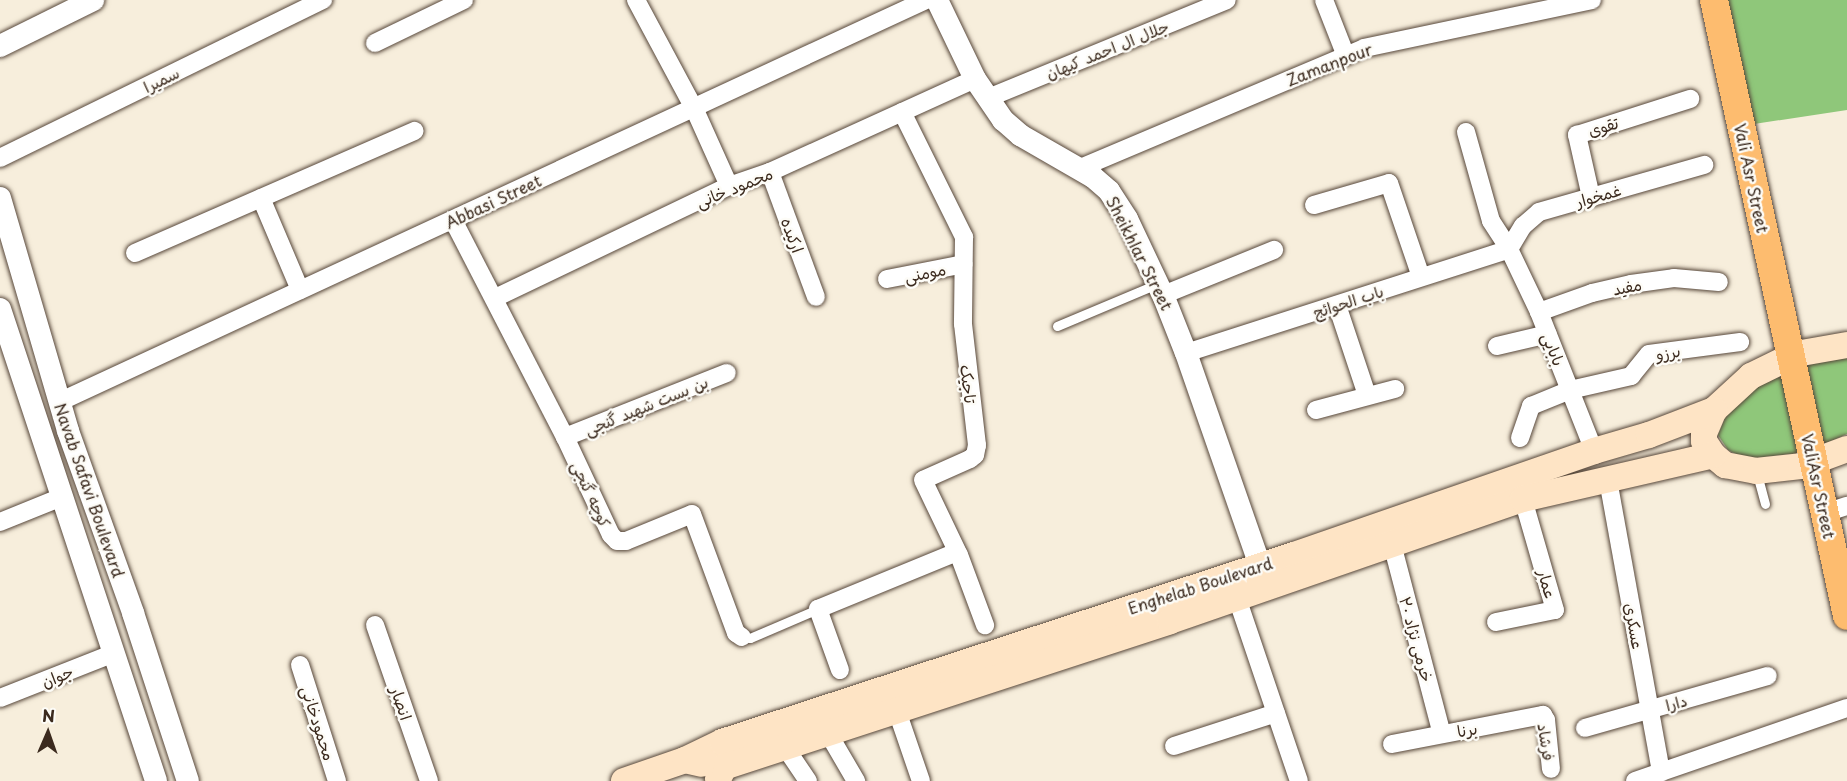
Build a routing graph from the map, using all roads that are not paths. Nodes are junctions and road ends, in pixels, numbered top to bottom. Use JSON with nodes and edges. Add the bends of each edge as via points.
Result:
{"nodes":[{"id":1,"x":93,"y":0,"type":"edge"},
{"id":2,"x":323,"y":0,"type":"edge"},
{"id":3,"x":464,"y":0,"type":"edge"},
{"id":4,"x":636,"y":0,"type":"edge"},
{"id":5,"x":926,"y":0,"type":"edge"},
{"id":6,"x":937,"y":0,"type":"edge"},
{"id":7,"x":1227,"y":0,"type":"edge"},
{"id":8,"x":1324,"y":0,"type":"edge"},
{"id":9,"x":1592,"y":0,"type":"edge"},
{"id":10,"x":1713,"y":0,"type":"edge"},
{"id":11,"x":375,"y":43,"type":"dead end"},
{"id":12,"x":0,"y":46,"type":"edge"},
{"id":13,"x":1346,"y":56,"type":"junction"},
{"id":14,"x":975,"y":79,"type":"junction"},
{"id":15,"x":988,"y":98,"type":"junction"},
{"id":16,"x":1690,"y":99,"type":"dead end"},
{"id":17,"x":694,"y":108,"type":"junction"},
{"id":18,"x":902,"y":112,"type":"junction"},
{"id":19,"x":414,"y":131,"type":"dead end"},
{"id":20,"x":1466,"y":132,"type":"dead end"},
{"id":21,"x":0,"y":158,"type":"edge"},
{"id":22,"x":1704,"y":165,"type":"dead end"},
{"id":23,"x":1078,"y":169,"type":"junction"},
{"id":24,"x":770,"y":172,"type":"junction"},
{"id":25,"x":729,"y":186,"type":"junction"},
{"id":26,"x":0,"y":198,"type":"edge"},
{"id":27,"x":261,"y":198,"type":"junction"},
{"id":28,"x":1591,"y":198,"type":"junction"},
{"id":29,"x":1314,"y":205,"type":"dead end"},
{"id":30,"x":453,"y":220,"type":"junction"},
{"id":31,"x":1509,"y":249,"type":"junction"},
{"id":32,"x":1274,"y":250,"type":"dead end"},
{"id":33,"x":135,"y":253,"type":"dead end"},
{"id":34,"x":964,"y":264,"type":"junction"},
{"id":35,"x":1421,"y":278,"type":"junction"},
{"id":36,"x":887,"y":279,"type":"dead end"},
{"id":37,"x":1719,"y":282,"type":"dead end"},
{"id":38,"x":1160,"y":289,"type":"junction"},
{"id":39,"x":300,"y":291,"type":"junction"},
{"id":40,"x":816,"y":297,"type":"dead end"},
{"id":41,"x":495,"y":298,"type":"junction"},
{"id":42,"x":1337,"y":305,"type":"junction"},
{"id":43,"x":0,"y":309,"type":"edge"},
{"id":44,"x":1539,"y":312,"type":"junction"},
{"id":45,"x":1057,"y":326,"type":"dead end"},
{"id":46,"x":1548,"y":334,"type":"junction"},
{"id":47,"x":1740,"y":342,"type":"dead end"},
{"id":48,"x":1847,"y":345,"type":"edge"},
{"id":49,"x":1497,"y":346,"type":"dead end"},
{"id":50,"x":1186,"y":352,"type":"junction"},
{"id":51,"x":1790,"y":356,"type":"junction"},
{"id":52,"x":727,"y":373,"type":"dead end"},
{"id":53,"x":1395,"y":389,"type":"dead end"},
{"id":54,"x":1570,"y":390,"type":"junction"},
{"id":55,"x":1367,"y":395,"type":"junction"},
{"id":56,"x":59,"y":402,"type":"junction"},
{"id":57,"x":1316,"y":410,"type":"dead end"},
{"id":58,"x":1714,"y":410,"type":"junction"},
{"id":59,"x":565,"y":438,"type":"junction"},
{"id":60,"x":1520,"y":438,"type":"dead end"},
{"id":61,"x":1847,"y":448,"type":"edge"},
{"id":62,"x":1594,"y":451,"type":"junction"},
{"id":63,"x":1713,"y":455,"type":"junction"},
{"id":64,"x":1814,"y":462,"type":"junction"},
{"id":65,"x":1756,"y":471,"type":"junction"},
{"id":66,"x":1608,"y":480,"type":"junction"},
{"id":67,"x":62,"y":496,"type":"junction"},
{"id":68,"x":1523,"y":500,"type":"junction"},
{"id":69,"x":1765,"y":504,"type":"dead end"},
{"id":70,"x":1836,"y":509,"type":"edge"},
{"id":71,"x":0,"y":522,"type":"edge"},
{"id":72,"x":1392,"y":544,"type":"junction"},
{"id":73,"x":957,"y":552,"type":"junction"},
{"id":74,"x":1260,"y":565,"type":"junction"},
{"id":75,"x":1237,"y":598,"type":"junction"},
{"id":76,"x":818,"y":609,"type":"junction"},
{"id":77,"x":1847,"y":616,"type":"edge"},
{"id":78,"x":1496,"y":622,"type":"dead end"},
{"id":79,"x":375,"y":625,"type":"dead end"},
{"id":80,"x":985,"y":625,"type":"dead end"},
{"id":81,"x":1044,"y":635,"type":"junction"},
{"id":82,"x":742,"y":637,"type":"joint"},
{"id":83,"x":114,"y":653,"type":"junction"},
{"id":84,"x":1053,"y":659,"type":"junction"},
{"id":85,"x":300,"y":665,"type":"dead end"},
{"id":86,"x":840,"y":670,"type":"dead end"},
{"id":87,"x":1768,"y":676,"type":"dead end"},
{"id":88,"x":0,"y":698,"type":"edge"},
{"id":89,"x":1847,"y":708,"type":"edge"},
{"id":90,"x":1650,"y":709,"type":"junction"},
{"id":91,"x":897,"y":711,"type":"junction"},
{"id":92,"x":1276,"y":713,"type":"junction"},
{"id":93,"x":1543,"y":715,"type":"joint"},
{"id":94,"x":1585,"y":728,"type":"dead end"},
{"id":95,"x":828,"y":733,"type":"junction"},
{"id":96,"x":1443,"y":734,"type":"junction"},
{"id":97,"x":1392,"y":744,"type":"dead end"},
{"id":98,"x":1174,"y":746,"type":"dead end"},
{"id":99,"x":785,"y":747,"type":"junction"},
{"id":100,"x":686,"y":760,"type":"junction"},
{"id":101,"x":1551,"y":769,"type":"dead end"},
{"id":102,"x":1661,"y":772,"type":"junction"},
{"id":103,"x":719,"y":780,"type":"edge"},
{"id":104,"x":156,"y":781,"type":"edge"},
{"id":105,"x":188,"y":781,"type":"edge"},
{"id":106,"x":337,"y":781,"type":"edge"},
{"id":107,"x":429,"y":781,"type":"edge"},
{"id":108,"x":624,"y":781,"type":"edge"},
{"id":109,"x":807,"y":781,"type":"edge"},
{"id":110,"x":856,"y":781,"type":"edge"},
{"id":111,"x":921,"y":781,"type":"edge"},
{"id":112,"x":1299,"y":781,"type":"edge"},
{"id":113,"x":1635,"y":781,"type":"edge"}],
"edges":[{"from":1,"to":12,"type":"street"},
{"from":2,"to":21,"type":"street","name":"سمیرا"},
{"from":3,"to":11,"type":"street"},
{"from":4,"to":17,"type":"street"},
{"from":5,"to":17,"type":"street","name":"Abbasi Street"},
{"from":6,"to":14,"type":"street","name":"Sheikhlar Street"},
{"from":7,"to":15,"type":"street","name":"جلال ال احمد کیهان"},
{"from":8,"to":13,"type":"street"},
{"from":9,"to":13,"type":"street","name":"Zamanpour","via":[[1364,48]]},
{"from":10,"to":51,"type":"main road","name":"Vali Asr Street"},
{"from":13,"to":23,"type":"street","name":"Zamanpour"},
{"from":14,"to":15,"type":"street","name":"Sheikhlar Street"},
{"from":14,"to":18,"type":"street","name":"محمود خانی"},
{"from":15,"to":23,"type":"street","name":"Sheikhlar Street","via":[[1003,120],[1020,135]]},
{"from":16,"to":28,"type":"street","name":"تقوی","via":[[1577,135]]},
{"from":17,"to":25,"type":"street"},
{"from":17,"to":30,"type":"street","name":"Abbasi Street"},
{"from":18,"to":24,"type":"street","name":"محمود خانی"},
{"from":18,"to":34,"type":"street","name":"تاجیک","via":[[964,237]]},
{"from":19,"to":27,"type":"street"},
{"from":20,"to":31,"type":"street","name":"بابایی","via":[[1491,221]]},
{"from":22,"to":28,"type":"street","name":"غمخوار"},
{"from":23,"to":38,"type":"street","name":"Sheikhlar Street","via":[[1109,190]]},
{"from":24,"to":25,"type":"street","name":"محمود خانی"},
{"from":24,"to":40,"type":"street","name":"ارکیده"},
{"from":25,"to":41,"type":"street","name":"محمود خانی"},
{"from":26,"to":56,"type":"street","name":"Navab Safavi Boulevard"},
{"from":27,"to":33,"type":"street"},
{"from":27,"to":39,"type":"street"},
{"from":28,"to":31,"type":"street","name":"غمخوار","via":[[1539,212],[1523,226]]},
{"from":29,"to":35,"type":"street","via":[[1389,183]]},
{"from":30,"to":39,"type":"street","name":"Abbasi Street"},
{"from":30,"to":41,"type":"street","name":"کوچه گنجی"},
{"from":31,"to":35,"type":"street","name":"باب الحوائج"},
{"from":31,"to":44,"type":"street","name":"بابایی"},
{"from":32,"to":38,"type":"street"},
{"from":34,"to":36,"type":"street","name":"مومنی"},
{"from":34,"to":73,"type":"street","name":"تاجیک","via":[[965,359],[977,446],[970,459],[923,480]]},
{"from":35,"to":42,"type":"street","name":"باب الحوائج"},
{"from":37,"to":44,"type":"street","name":"مفید","via":[[1674,278],[1631,284]]},
{"from":38,"to":45,"type":"lane"},
{"from":38,"to":50,"type":"street","name":"Sheikhlar Street"},
{"from":39,"to":56,"type":"street","name":"Abbasi Street"},
{"from":41,"to":59,"type":"street","name":"کوچه گنجی"},
{"from":42,"to":50,"type":"street","name":"باب الحوائج"},
{"from":42,"to":55,"type":"street"},
{"from":43,"to":67,"type":"street","name":"Navab Safavi Boulevard"},
{"from":44,"to":46,"type":"street","name":"بابایی"},
{"from":46,"to":49,"type":"street"},
{"from":46,"to":54,"type":"street","name":"بابایی"},
{"from":47,"to":54,"type":"street","name":"برزو","via":[[1649,354],[1631,376]]},
{"from":48,"to":51,"type":"main road"},
{"from":50,"to":74,"type":"street","name":"Sheikhlar Street"},
{"from":51,"to":58,"type":"main road","via":[[1751,376]]},
{"from":51,"to":64,"type":"main road","name":"ValiAsr Street"},
{"from":52,"to":59,"type":"street","name":"بن بست شهید گنجی"},
{"from":53,"to":55,"type":"street"},
{"from":54,"to":60,"type":"street","name":"برزو","via":[[1531,406]]},
{"from":54,"to":62,"type":"street","name":"بابایی"},
{"from":55,"to":57,"type":"street"},
{"from":56,"to":105,"type":"street","name":"Navab Safavi Boulevard"},
{"from":58,"to":62,"type":"main road","name":"Enghelab Boulevard"},
{"from":58,"to":63,"type":"main road","via":[[1704,433],[1704,441]]},
{"from":59,"to":82,"type":"street","name":"کوچه گنجی","via":[[617,541],[626,541],[692,514],[736,633]]},
{"from":61,"to":64,"type":"main road"},
{"from":62,"to":74,"type":"main road","name":"Enghelab Boulevard"},
{"from":63,"to":65,"type":"main road","via":[[1725,465]]},
{"from":63,"to":66,"type":"main road","name":"Enghelab Boulevard"},
{"from":64,"to":65,"type":"main road"},
{"from":64,"to":70,"type":"main road","name":"ValiAsr Street"},
{"from":65,"to":69,"type":"lane"},
{"from":66,"to":68,"type":"main road","name":"Enghelab Boulevard"},
{"from":66,"to":90,"type":"street","name":"عسکری"},
{"from":67,"to":71,"type":"street"},
{"from":67,"to":83,"type":"street","name":"Navab Safavi Boulevard"},
{"from":68,"to":72,"type":"main road","name":"Enghelab Boulevard"},
{"from":68,"to":78,"type":"street","name":"عمار","via":[[1556,610]]},
{"from":70,"to":77,"type":"main road","name":"ValiAsr Street"},
{"from":72,"to":75,"type":"main road","name":"Enghelab Boulevard"},
{"from":72,"to":96,"type":"street","name":"خرمی نژاد ۲۰"},
{"from":73,"to":76,"type":"street"},
{"from":73,"to":80,"type":"street","name":"تاجیک"},
{"from":74,"to":81,"type":"main road","name":"Enghelab Boulevard"},
{"from":75,"to":84,"type":"main road","name":"Enghelab Boulevard"},
{"from":75,"to":92,"type":"street"},
{"from":76,"to":82,"type":"lane","name":"کوچه گنجی","via":[[750,638]]},
{"from":76,"to":86,"type":"street"},
{"from":79,"to":107,"type":"street","name":"انصار"},
{"from":81,"to":84,"type":"main road"},
{"from":81,"to":100,"type":"main road","name":"Enghelab Boulevard","via":[[722,742]]},
{"from":83,"to":88,"type":"street","name":"جوان"},
{"from":83,"to":104,"type":"street","name":"Navab Safavi Boulevard"},
{"from":84,"to":91,"type":"main road","name":"Enghelab Boulevard"},
{"from":85,"to":106,"type":"street","name":"محمودخانی"},
{"from":87,"to":90,"type":"street","name":"دارا"},
{"from":89,"to":102,"type":"street"},
{"from":90,"to":94,"type":"street","name":"دارا"},
{"from":90,"to":102,"type":"street","name":"عسکری"},
{"from":91,"to":95,"type":"main road","name":"Enghelab Boulevard"},
{"from":91,"to":111,"type":"street"},
{"from":92,"to":98,"type":"street"},
{"from":92,"to":112,"type":"street"},
{"from":93,"to":96,"type":"street","name":"برنا"},
{"from":93,"to":101,"type":"street","name":"فرشاد"},
{"from":95,"to":99,"type":"main road","name":"Enghelab Boulevard"},
{"from":95,"to":110,"type":"street"},
{"from":96,"to":97,"type":"street","name":"برنا"},
{"from":99,"to":103,"type":"main road","name":"Enghelab Boulevard","via":[[724,767]]},
{"from":99,"to":109,"type":"street"},
{"from":100,"to":103,"type":"main road","via":[[706,765]]},
{"from":100,"to":108,"type":"main road","name":"Enghelab Boulevard"},
{"from":102,"to":113,"type":"street"}]}
